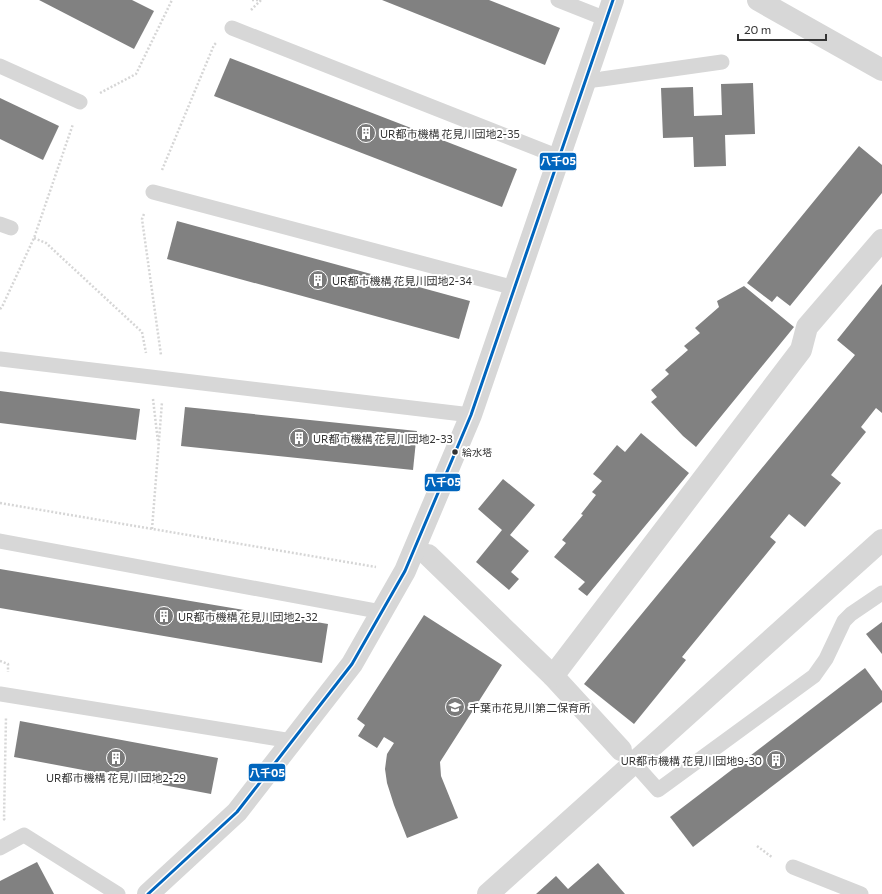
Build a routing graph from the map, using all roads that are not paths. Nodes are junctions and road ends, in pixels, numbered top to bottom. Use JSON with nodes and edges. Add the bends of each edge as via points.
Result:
{"nodes":[{"id":1,"x":558,"y":0,"type":"edge"},
{"id":2,"x":758,"y":0,"type":"edge"},
{"id":3,"x":610,"y":10,"type":"edge"},
{"id":4,"x":232,"y":28,"type":"road end"},
{"id":5,"x":722,"y":62,"type":"dead end"},
{"id":6,"x":0,"y":66,"type":"edge"},
{"id":7,"x":882,"y":70,"type":"edge"},
{"id":8,"x":585,"y":81,"type":"junction"},
{"id":9,"x":80,"y":102,"type":"dead end"},
{"id":10,"x":559,"y":156,"type":"junction"},
{"id":11,"x":153,"y":192,"type":"road end"},
{"id":12,"x":882,"y":240,"type":"edge"},
{"id":13,"x":515,"y":288,"type":"junction"},
{"id":14,"x":0,"y":359,"type":"edge"},
{"id":15,"x":471,"y":415,"type":"junction"},
{"id":16,"x":882,"y":540,"type":"edge"},
{"id":17,"x":0,"y":541,"type":"edge"},
{"id":18,"x":428,"y":555,"type":"dead end"},
{"id":19,"x":882,"y":593,"type":"edge"},
{"id":20,"x":382,"y":612,"type":"junction"},
{"id":21,"x":553,"y":676,"type":"junction"},
{"id":22,"x":3,"y":695,"type":"edge"},
{"id":23,"x":292,"y":741,"type":"junction"},
{"id":24,"x":627,"y":756,"type":"junction"},
{"id":25,"x":0,"y":848,"type":"edge"},
{"id":26,"x":793,"y":867,"type":"dead end"},
{"id":27,"x":118,"y":894,"type":"edge"},
{"id":28,"x":150,"y":894,"type":"edge"},
{"id":29,"x":488,"y":894,"type":"edge"},
{"id":30,"x":861,"y":894,"type":"edge"}],
"edges":[{"from":1,"to":3,"type":"lane"},
{"from":2,"to":7,"type":"street"},
{"from":3,"to":8,"type":"street"},
{"from":4,"to":10,"type":"lane"},
{"from":5,"to":8,"type":"lane"},
{"from":6,"to":9,"type":"lane"},
{"from":8,"to":10,"type":"street"},
{"from":10,"to":13,"type":"street"},
{"from":11,"to":13,"type":"lane"},
{"from":12,"to":21,"type":"street","via":[[807,326],[801,350]]},
{"from":13,"to":15,"type":"street"},
{"from":14,"to":15,"type":"lane"},
{"from":15,"to":20,"type":"street","via":[[405,571]]},
{"from":16,"to":24,"type":"street"},
{"from":17,"to":20,"type":"lane"},
{"from":18,"to":21,"type":"street"},
{"from":19,"to":24,"type":"lane","via":[[844,621],[826,659],[814,676],[658,790]]},
{"from":20,"to":23,"type":"street","via":[[352,664]]},
{"from":21,"to":24,"type":"street"},
{"from":22,"to":23,"type":"lane"},
{"from":23,"to":28,"type":"street","via":[[237,812]]},
{"from":24,"to":29,"type":"street"},
{"from":25,"to":27,"type":"lane","via":[[24,835]]},
{"from":26,"to":30,"type":"lane"}]}
